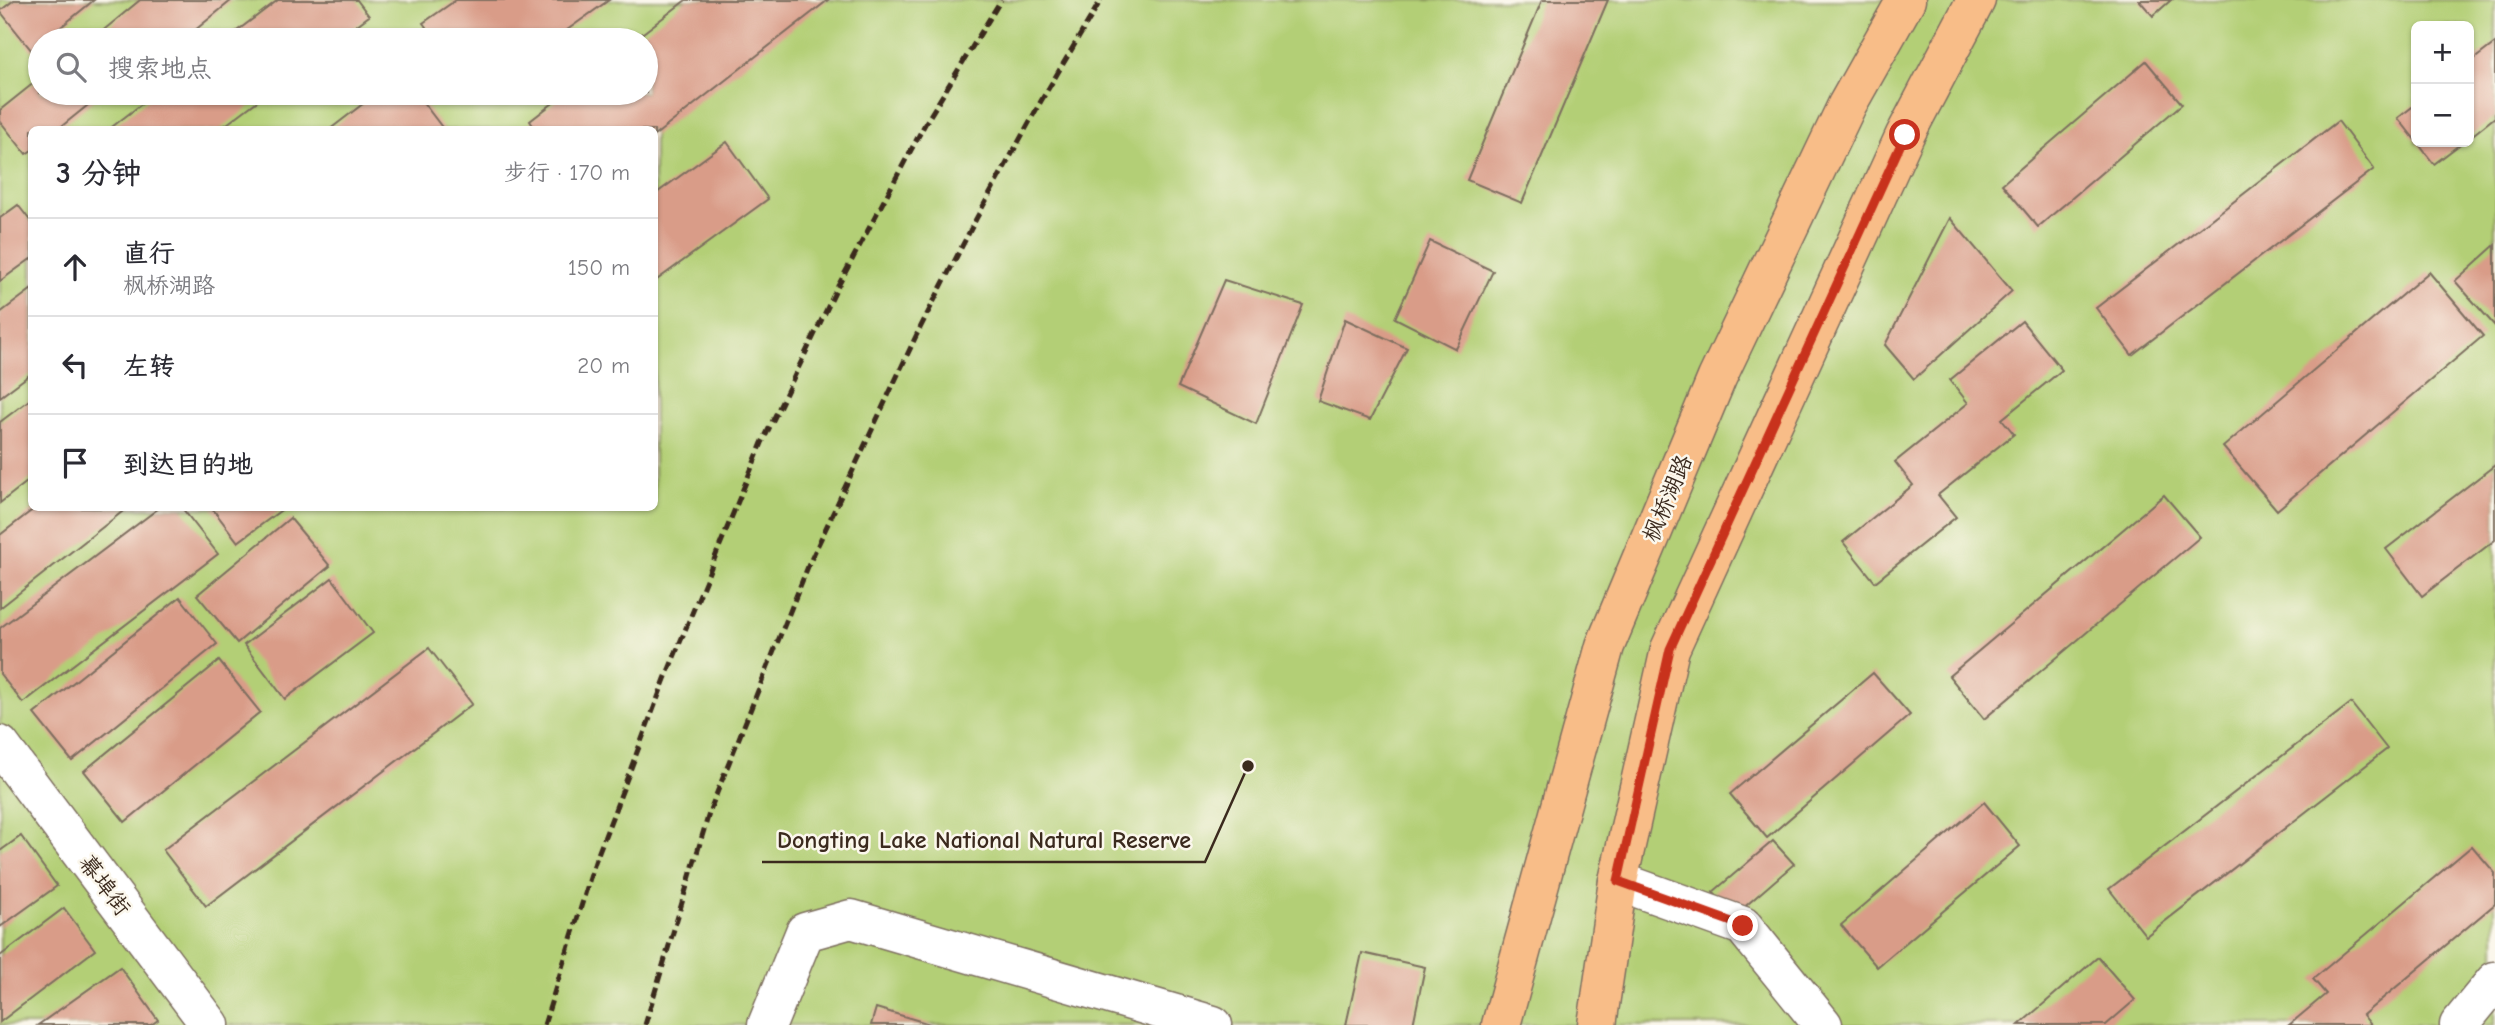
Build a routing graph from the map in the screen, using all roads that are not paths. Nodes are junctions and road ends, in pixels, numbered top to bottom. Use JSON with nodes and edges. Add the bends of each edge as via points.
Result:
{"nodes":[{"id":1,"x":1906,"y":0,"type":"edge"},
{"id":2,"x":1976,"y":0,"type":"edge"},
{"id":3,"x":0,"y":745,"type":"edge"},
{"id":4,"x":1618,"y":881,"type":"junction"},
{"id":5,"x":2495,"y":981,"type":"edge"},
{"id":6,"x":210,"y":1025,"type":"edge"},
{"id":7,"x":767,"y":1025,"type":"edge"},
{"id":8,"x":1213,"y":1025,"type":"edge"},
{"id":9,"x":1501,"y":1025,"type":"edge"},
{"id":10,"x":1597,"y":1025,"type":"edge"},
{"id":11,"x":1823,"y":1025,"type":"edge"},
{"id":12,"x":2459,"y":1025,"type":"edge"}],
"edges":[{"from":1,"to":9,"type":"main road","name":"枫桥湖路","via":[[1847,105],[1722,365],[1605,646]]},
{"from":2,"to":4,"type":"main road","via":[[1905,135],[1670,649]]},
{"from":3,"to":6,"type":"street","name":"幕埠街"},
{"from":4,"to":10,"type":"main road"},
{"from":4,"to":11,"type":"street","via":[[1743,926]]},
{"from":5,"to":12,"type":"street"},
{"from":7,"to":8,"type":"street","via":[[805,932],[851,919]]}]}
